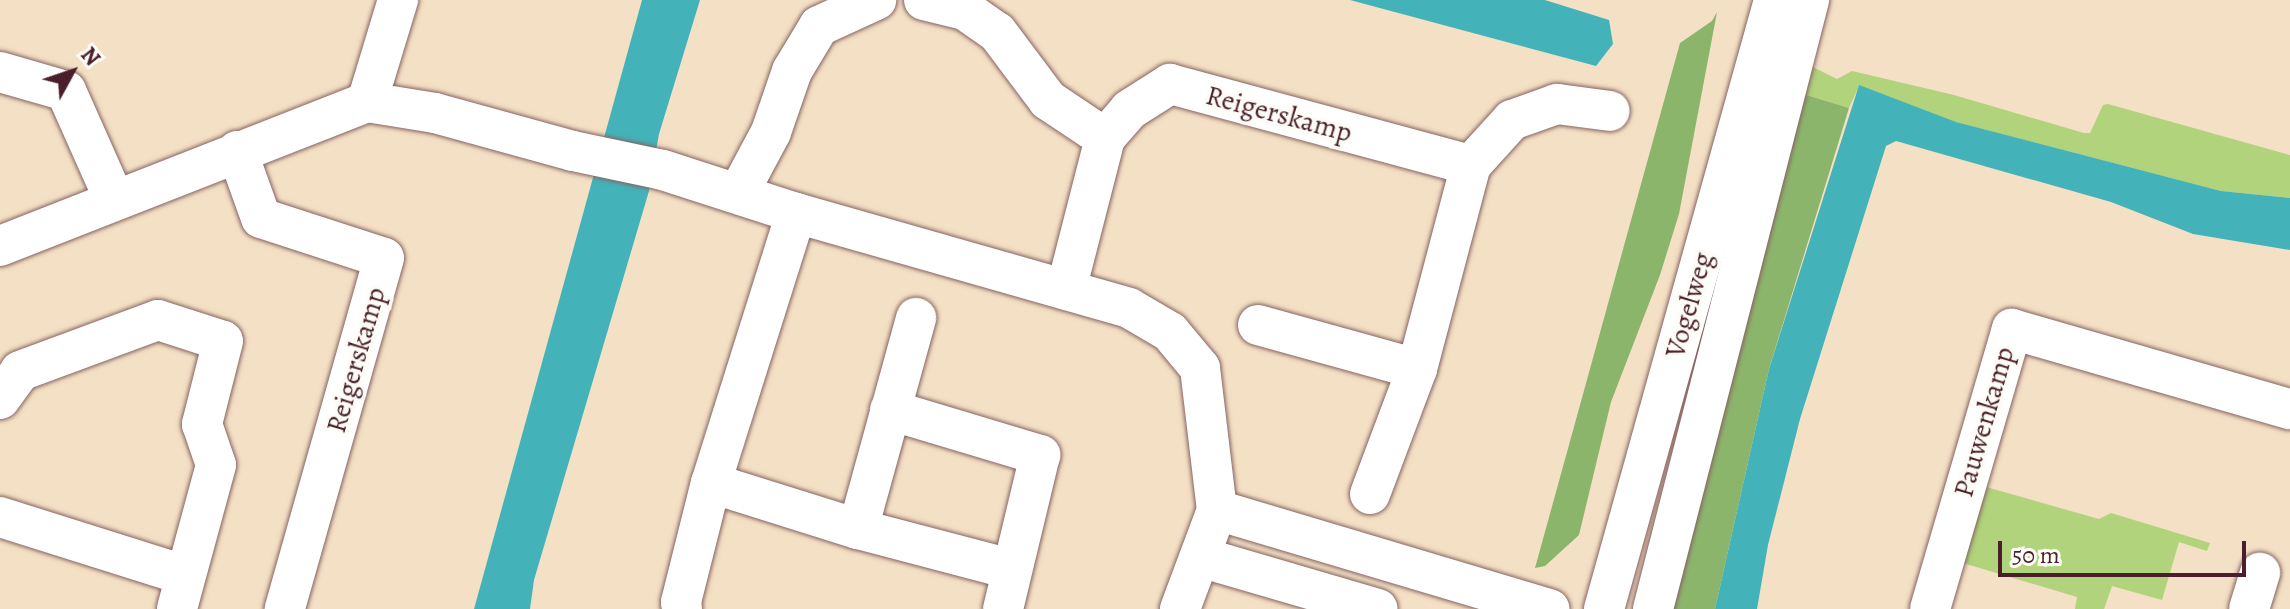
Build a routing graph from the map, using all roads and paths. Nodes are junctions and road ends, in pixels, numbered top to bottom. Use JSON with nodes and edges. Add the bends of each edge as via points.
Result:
{"nodes":[{"id":1,"x":398,"y":0,"type":"edge"},
{"id":2,"x":876,"y":0,"type":"edge"},
{"id":3,"x":924,"y":0,"type":"edge"},
{"id":4,"x":1774,"y":0,"type":"edge"},
{"id":5,"x":1809,"y":0,"type":"edge"},
{"id":6,"x":1778,"y":48,"type":"junction"},
{"id":7,"x":0,"y":72,"type":"edge"},
{"id":8,"x":367,"y":102,"type":"junction"},
{"id":9,"x":1610,"y":111,"type":"dead end"},
{"id":10,"x":1105,"y":138,"type":"junction"},
{"id":11,"x":237,"y":151,"type":"junction"},
{"id":12,"x":1471,"y":165,"type":"junction"},
{"id":13,"x":739,"y":192,"type":"junction"},
{"id":14,"x":114,"y":199,"type":"junction"},
{"id":15,"x":796,"y":213,"type":"junction"},
{"id":16,"x":0,"y":246,"type":"edge"},
{"id":17,"x":1066,"y":290,"type":"junction"},
{"id":18,"x":916,"y":318,"type":"dead end"},
{"id":19,"x":1258,"y":325,"type":"dead end"},
{"id":20,"x":1417,"y":369,"type":"junction"},
{"id":21,"x":0,"y":399,"type":"edge"},
{"id":22,"x":2290,"y":409,"type":"edge"},
{"id":23,"x":890,"y":410,"type":"junction"},
{"id":24,"x":711,"y":483,"type":"junction"},
{"id":25,"x":1370,"y":494,"type":"dead end"},
{"id":26,"x":1217,"y":510,"type":"junction"},
{"id":27,"x":0,"y":517,"type":"edge"},
{"id":28,"x":858,"y":529,"type":"junction"},
{"id":29,"x":1200,"y":557,"type":"junction"},
{"id":30,"x":1011,"y":569,"type":"junction"},
{"id":31,"x":181,"y":592,"type":"edge"},
{"id":32,"x":285,"y":609,"type":"edge"},
{"id":33,"x":682,"y":609,"type":"edge"},
{"id":34,"x":1003,"y":609,"type":"edge"},
{"id":35,"x":1180,"y":609,"type":"edge"},
{"id":36,"x":1378,"y":609,"type":"edge"},
{"id":37,"x":1550,"y":609,"type":"edge"},
{"id":38,"x":1604,"y":609,"type":"edge"},
{"id":39,"x":1653,"y":609,"type":"edge"},
{"id":40,"x":1930,"y":609,"type":"edge"}],
"edges":[{"from":1,"to":8,"type":"street"},
{"from":2,"to":13,"type":"street","via":[[819,26],[792,71],[771,132]]},
{"from":3,"to":10,"type":"street","via":[[965,10],[997,32],[1048,100]]},
{"from":4,"to":6,"type":"street","name":"Vogelweg"},
{"from":5,"to":6,"type":"street","name":"Vogelweg"},
{"from":6,"to":38,"type":"street","name":"Vogelweg"},
{"from":6,"to":39,"type":"street","name":"Vogelweg"},
{"from":7,"to":14,"type":"street","via":[[66,91]]},
{"from":8,"to":11,"type":"street"},
{"from":8,"to":13,"type":"street","via":[[435,113]]},
{"from":9,"to":12,"type":"street","via":[[1557,104],[1512,120]]},
{"from":10,"to":12,"type":"street","name":"Reigerskamp","via":[[1129,110],[1170,84]]},
{"from":10,"to":17,"type":"street","name":"Reigerskamp"},
{"from":11,"to":14,"type":"street"},
{"from":11,"to":32,"type":"street","name":"Reigerskamp","via":[[261,218],[384,258]]},
{"from":12,"to":20,"type":"street"},
{"from":13,"to":15,"type":"street"},
{"from":14,"to":16,"type":"street"},
{"from":15,"to":17,"type":"street"},
{"from":15,"to":24,"type":"street"},
{"from":17,"to":26,"type":"street","via":[[1129,308],[1170,332],[1200,368]]},
{"from":18,"to":23,"type":"street"},
{"from":19,"to":20,"type":"street"},
{"from":20,"to":25,"type":"street"},
{"from":21,"to":31,"type":"street","via":[[20,371],[158,320],[223,341],[202,424],[216,465]]},
{"from":22,"to":40,"type":"street","name":"Pauwenkamp","via":[[2012,329]]},
{"from":23,"to":28,"type":"street"},
{"from":23,"to":30,"type":"street","via":[[1040,455]]},
{"from":24,"to":28,"type":"street"},
{"from":24,"to":33,"type":"street"},
{"from":26,"to":29,"type":"street"},
{"from":26,"to":37,"type":"street"},
{"from":27,"to":31,"type":"street"},
{"from":28,"to":30,"type":"street"},
{"from":29,"to":35,"type":"street"},
{"from":29,"to":36,"type":"street"},
{"from":30,"to":34,"type":"street"}]}
